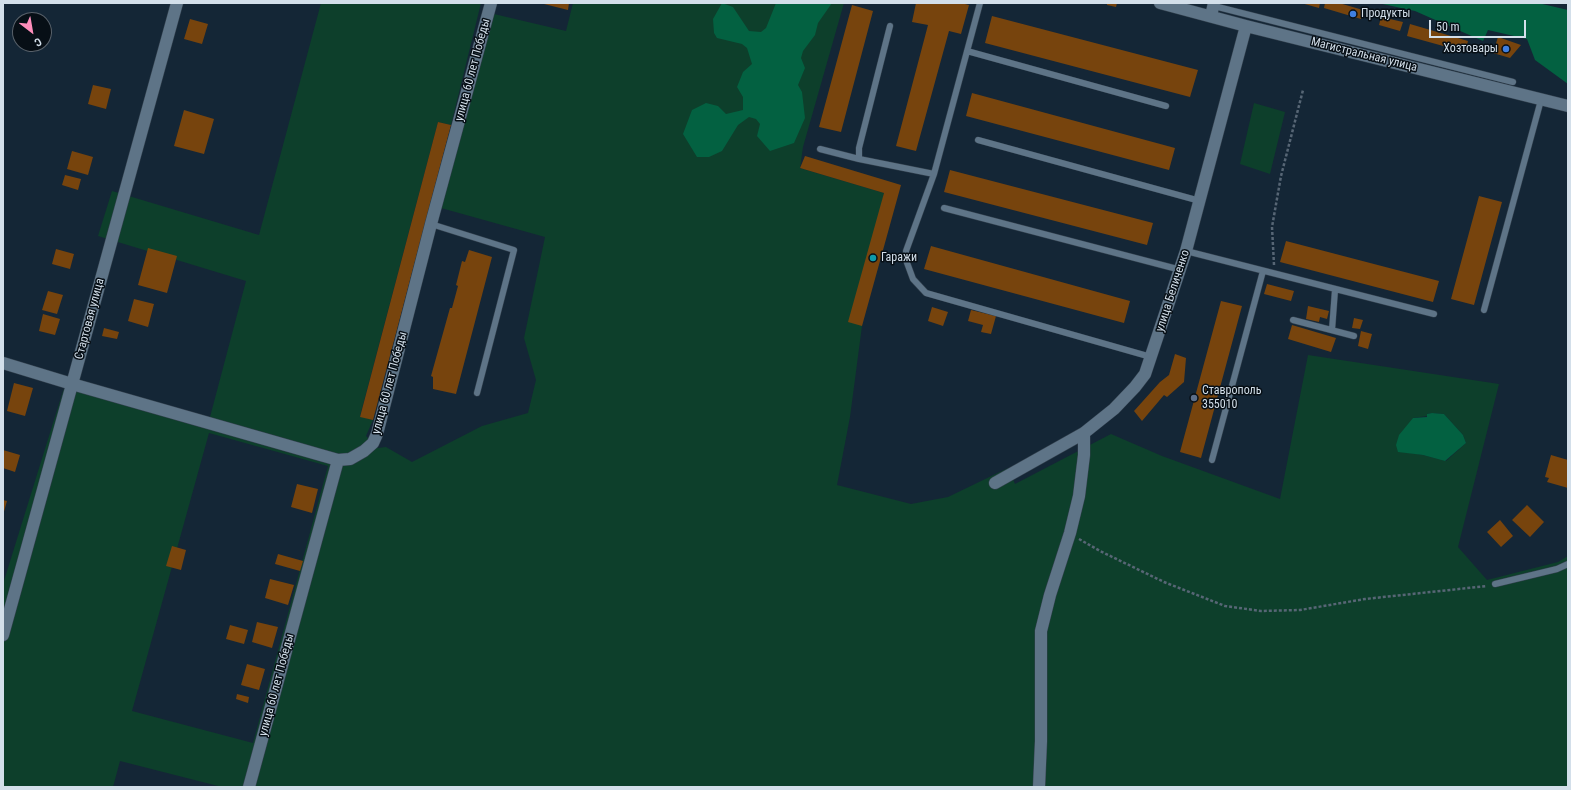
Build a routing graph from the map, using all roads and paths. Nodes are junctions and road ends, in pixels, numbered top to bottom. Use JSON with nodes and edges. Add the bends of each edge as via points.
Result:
{"nodes":[{"id":1,"x":177,"y":3,"type":"edge"},
{"id":2,"x":491,"y":3,"type":"edge"},
{"id":3,"x":980,"y":3,"type":"edge"},
{"id":4,"x":1160,"y":3,"type":"edge"},
{"id":5,"x":1213,"y":8,"type":"edge"},
{"id":6,"x":890,"y":26,"type":"dead end"},
{"id":7,"x":1246,"y":26,"type":"junction"},
{"id":8,"x":967,"y":51,"type":"junction"},
{"id":9,"x":1513,"y":82,"type":"dead end"},
{"id":10,"x":1302,"y":90,"type":"dead end"},
{"id":11,"x":1541,"y":100,"type":"junction"},
{"id":12,"x":1166,"y":106,"type":"dead end"},
{"id":13,"x":1568,"y":106,"type":"edge"},
{"id":14,"x":978,"y":140,"type":"dead end"},
{"id":15,"x":820,"y":149,"type":"dead end"},
{"id":16,"x":859,"y":159,"type":"junction"},
{"id":17,"x":934,"y":174,"type":"junction"},
{"id":18,"x":1200,"y":201,"type":"junction"},
{"id":19,"x":944,"y":208,"type":"dead end"},
{"id":20,"x":431,"y":224,"type":"junction"},
{"id":21,"x":1186,"y":251,"type":"junction"},
{"id":22,"x":1181,"y":270,"type":"junction"},
{"id":23,"x":1263,"y":270,"type":"junction"},
{"id":24,"x":1274,"y":273,"type":"junction"},
{"id":25,"x":1335,"y":290,"type":"junction"},
{"id":26,"x":1484,"y":310,"type":"dead end"},
{"id":27,"x":1434,"y":314,"type":"dead end"},
{"id":28,"x":1293,"y":320,"type":"dead end"},
{"id":29,"x":1332,"y":330,"type":"junction"},
{"id":30,"x":1354,"y":336,"type":"dead end"},
{"id":31,"x":1151,"y":357,"type":"junction"},
{"id":32,"x":3,"y":363,"type":"edge"},
{"id":33,"x":72,"y":384,"type":"junction"},
{"id":34,"x":477,"y":393,"type":"dead end"},
{"id":35,"x":1084,"y":433,"type":"junction"},
{"id":36,"x":338,"y":460,"type":"junction"},
{"id":37,"x":1212,"y":460,"type":"dead end"},
{"id":38,"x":995,"y":483,"type":"dead end"},
{"id":39,"x":1070,"y":533,"type":"junction"},
{"id":40,"x":1568,"y":564,"type":"edge"},
{"id":41,"x":1495,"y":584,"type":"joint"},
{"id":42,"x":3,"y":635,"type":"edge"},
{"id":43,"x":249,"y":787,"type":"edge"},
{"id":44,"x":1039,"y":787,"type":"edge"}],
"edges":[{"from":1,"to":33,"type":"street","name":"Стартовая улица"},
{"from":2,"to":20,"type":"street","name":"улица 60 лет Победы"},
{"from":3,"to":8,"type":"lane"},
{"from":4,"to":5,"type":"street","name":"Магистральная улица"},
{"from":5,"to":7,"type":"street","name":"Магистральная улица"},
{"from":5,"to":9,"type":"lane"},
{"from":6,"to":16,"type":"lane","via":[[859,148]]},
{"from":7,"to":11,"type":"street","name":"Магистральная улица"},
{"from":7,"to":18,"type":"street","name":"улица Беличенко"},
{"from":8,"to":12,"type":"lane"},
{"from":8,"to":17,"type":"lane"},
{"from":10,"to":24,"type":"path","via":[[1272,226]]},
{"from":11,"to":13,"type":"street","name":"Магистральная улица"},
{"from":11,"to":26,"type":"lane"},
{"from":14,"to":18,"type":"lane"},
{"from":15,"to":16,"type":"lane"},
{"from":16,"to":17,"type":"lane"},
{"from":17,"to":31,"type":"lane","via":[[906,251],[906,260],[913,279],[926,293]]},
{"from":18,"to":21,"type":"street","name":"улица Беличенко"},
{"from":19,"to":22,"type":"lane"},
{"from":20,"to":34,"type":"lane","via":[[514,250]]},
{"from":20,"to":36,"type":"street","name":"улица 60 лет Победы","via":[[377,434],[373,443],[364,451],[350,459]]},
{"from":21,"to":22,"type":"street","name":"улица Беличенко"},
{"from":21,"to":23,"type":"lane"},
{"from":22,"to":31,"type":"street","name":"улица Беличенко"},
{"from":23,"to":24,"type":"lane"},
{"from":23,"to":37,"type":"lane"},
{"from":24,"to":25,"type":"lane"},
{"from":25,"to":27,"type":"lane"},
{"from":25,"to":29,"type":"lane"},
{"from":28,"to":29,"type":"lane"},
{"from":29,"to":30,"type":"lane"},
{"from":31,"to":35,"type":"street","name":"улица Беличенко","via":[[1145,374],[1135,387],[1114,409]]},
{"from":32,"to":33,"type":"street"},
{"from":33,"to":36,"type":"street"},
{"from":33,"to":42,"type":"street","name":"Стартовая улица"},
{"from":35,"to":38,"type":"street","name":"улица Беличенко"},
{"from":35,"to":39,"type":"street","via":[[1079,496]]},
{"from":36,"to":43,"type":"street","name":"улица 60 лет Победы"},
{"from":39,"to":41,"type":"path","via":[[1100,551],[1170,585],[1225,606],[1261,611],[1300,610],[1365,599]]},
{"from":39,"to":44,"type":"street","via":[[1041,631]]},
{"from":40,"to":41,"type":"lane"}]}
